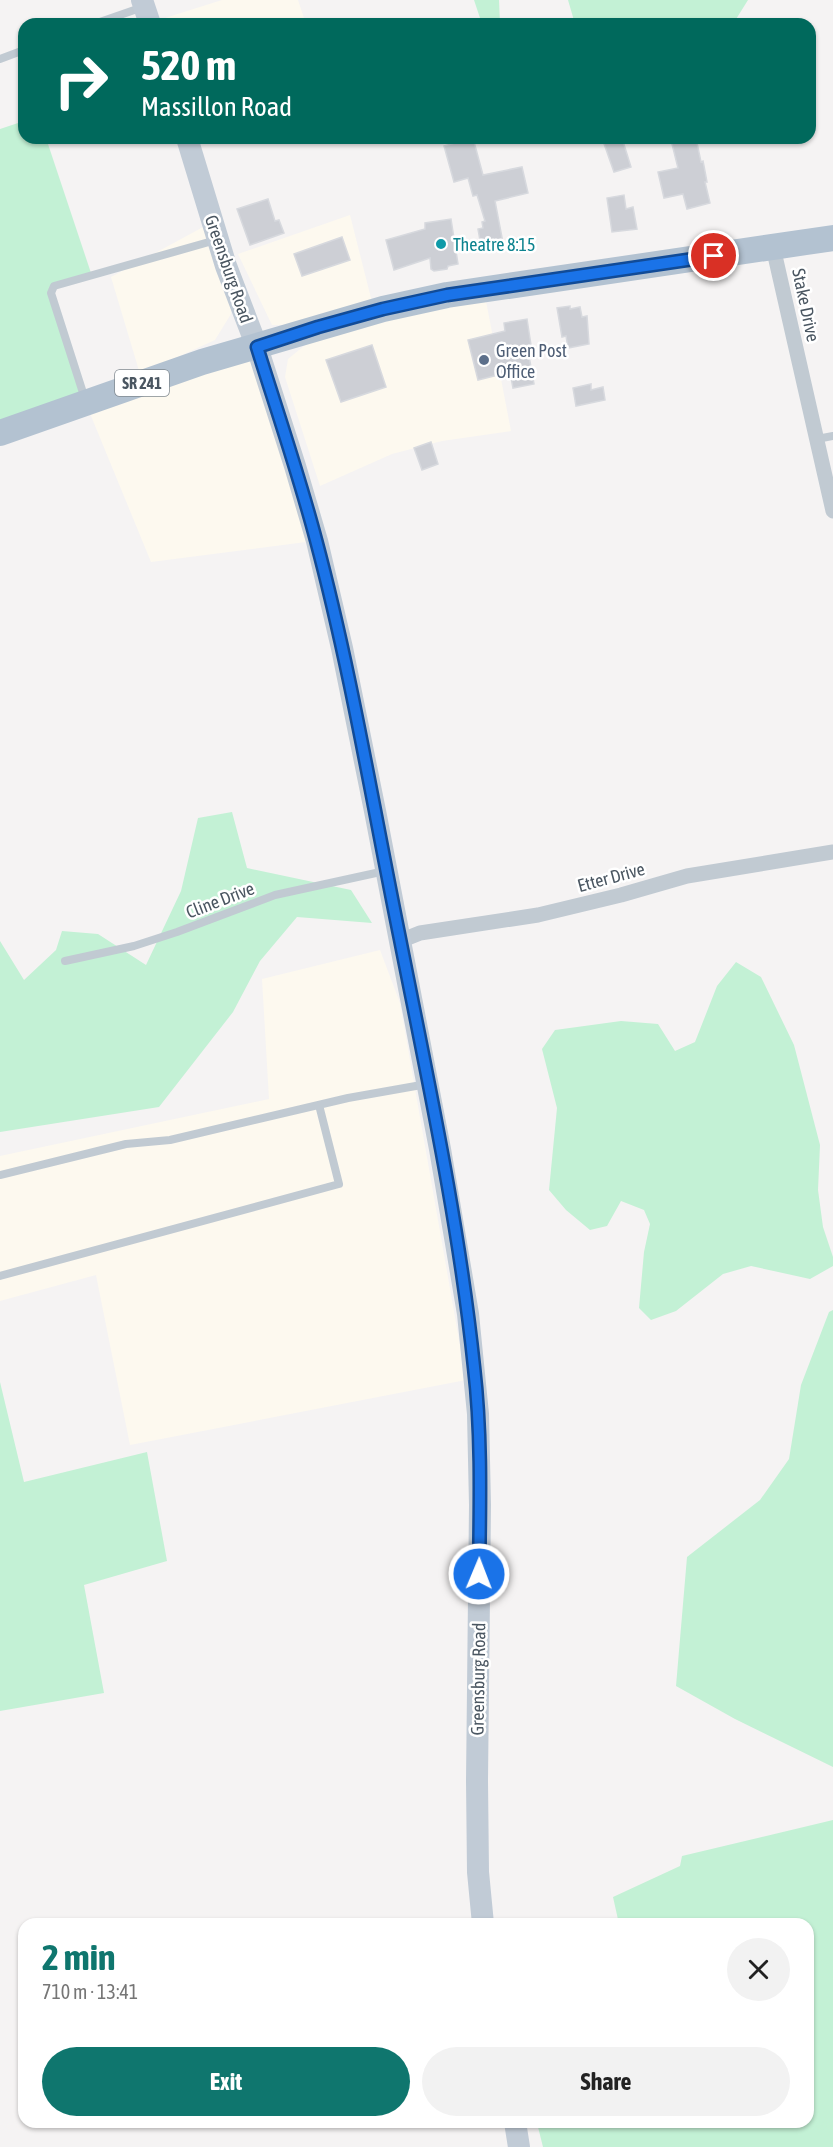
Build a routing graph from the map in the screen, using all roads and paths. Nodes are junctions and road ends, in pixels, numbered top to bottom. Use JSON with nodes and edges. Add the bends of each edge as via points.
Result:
{"nodes":[{"id":1,"x":145,"y":10,"type":"edge"},
{"id":2,"x":116,"y":18,"type":"edge"},
{"id":3,"x":18,"y":52,"type":"edge"},
{"id":4,"x":0,"y":59,"type":"edge"},
{"id":5,"x":189,"y":144,"type":"edge"},
{"id":6,"x":833,"y":238,"type":"edge"},
{"id":7,"x":218,"y":240,"type":"junction"},
{"id":8,"x":773,"y":247,"type":"junction"},
{"id":9,"x":257,"y":347,"type":"junction"},
{"id":10,"x":87,"y":404,"type":"junction"},
{"id":11,"x":0,"y":433,"type":"edge"},
{"id":12,"x":833,"y":436,"type":"edge"},
{"id":13,"x":817,"y":439,"type":"junction"},
{"id":14,"x":833,"y":511,"type":"edge"},
{"id":15,"x":833,"y":852,"type":"edge"},
{"id":16,"x":387,"y":870,"type":"junction"},
{"id":17,"x":400,"y":940,"type":"junction"},
{"id":18,"x":65,"y":961,"type":"dead end"},
{"id":19,"x":428,"y":1083,"type":"junction"},
{"id":20,"x":319,"y":1105,"type":"junction"},
{"id":21,"x":0,"y":1175,"type":"edge"},
{"id":22,"x":0,"y":1276,"type":"edge"},
{"id":23,"x":482,"y":1918,"type":"edge"},
{"id":24,"x":516,"y":2128,"type":"edge"},
{"id":25,"x":519,"y":2147,"type":"edge"}],
"edges":[{"from":1,"to":2,"type":"lane"},
{"from":3,"to":4,"type":"lane"},
{"from":5,"to":7,"type":"main road","name":"Greensburg Road"},
{"from":6,"to":8,"type":"main road","number":"SR 241"},
{"from":7,"to":9,"type":"main road","name":"Greensburg Road"},
{"from":7,"to":10,"type":"lane","via":[[54,286],[51,293]]},
{"from":8,"to":9,"type":"main road","number":"SR 241","via":[[447,295],[383,309]]},
{"from":8,"to":13,"type":"street","name":"Stake Drive"},
{"from":9,"to":10,"type":"main road","number":"SR 241"},
{"from":9,"to":16,"type":"main road","name":"Greensburg Road","via":[[317,541]]},
{"from":10,"to":11,"type":"main road","number":"SR 241"},
{"from":12,"to":13,"type":"lane"},
{"from":13,"to":14,"type":"street","name":"Stake Drive"},
{"from":15,"to":17,"type":"street","name":"Etter Drive","via":[[687,876],[570,908],[431,931]]},
{"from":16,"to":17,"type":"main road","name":"Greensburg Road"},
{"from":16,"to":18,"type":"lane","name":"Cline Drive","via":[[275,895],[134,946]]},
{"from":17,"to":19,"type":"main road","name":"Greensburg Road"},
{"from":19,"to":20,"type":"lane"},
{"from":19,"to":23,"type":"main road","name":"Greensburg Road","via":[[468,1314],[478,1414],[477,1780]]},
{"from":20,"to":21,"type":"lane","via":[[170,1140],[126,1144]]},
{"from":20,"to":22,"type":"lane","via":[[339,1184]]},
{"from":24,"to":25,"type":"main road"}]}
